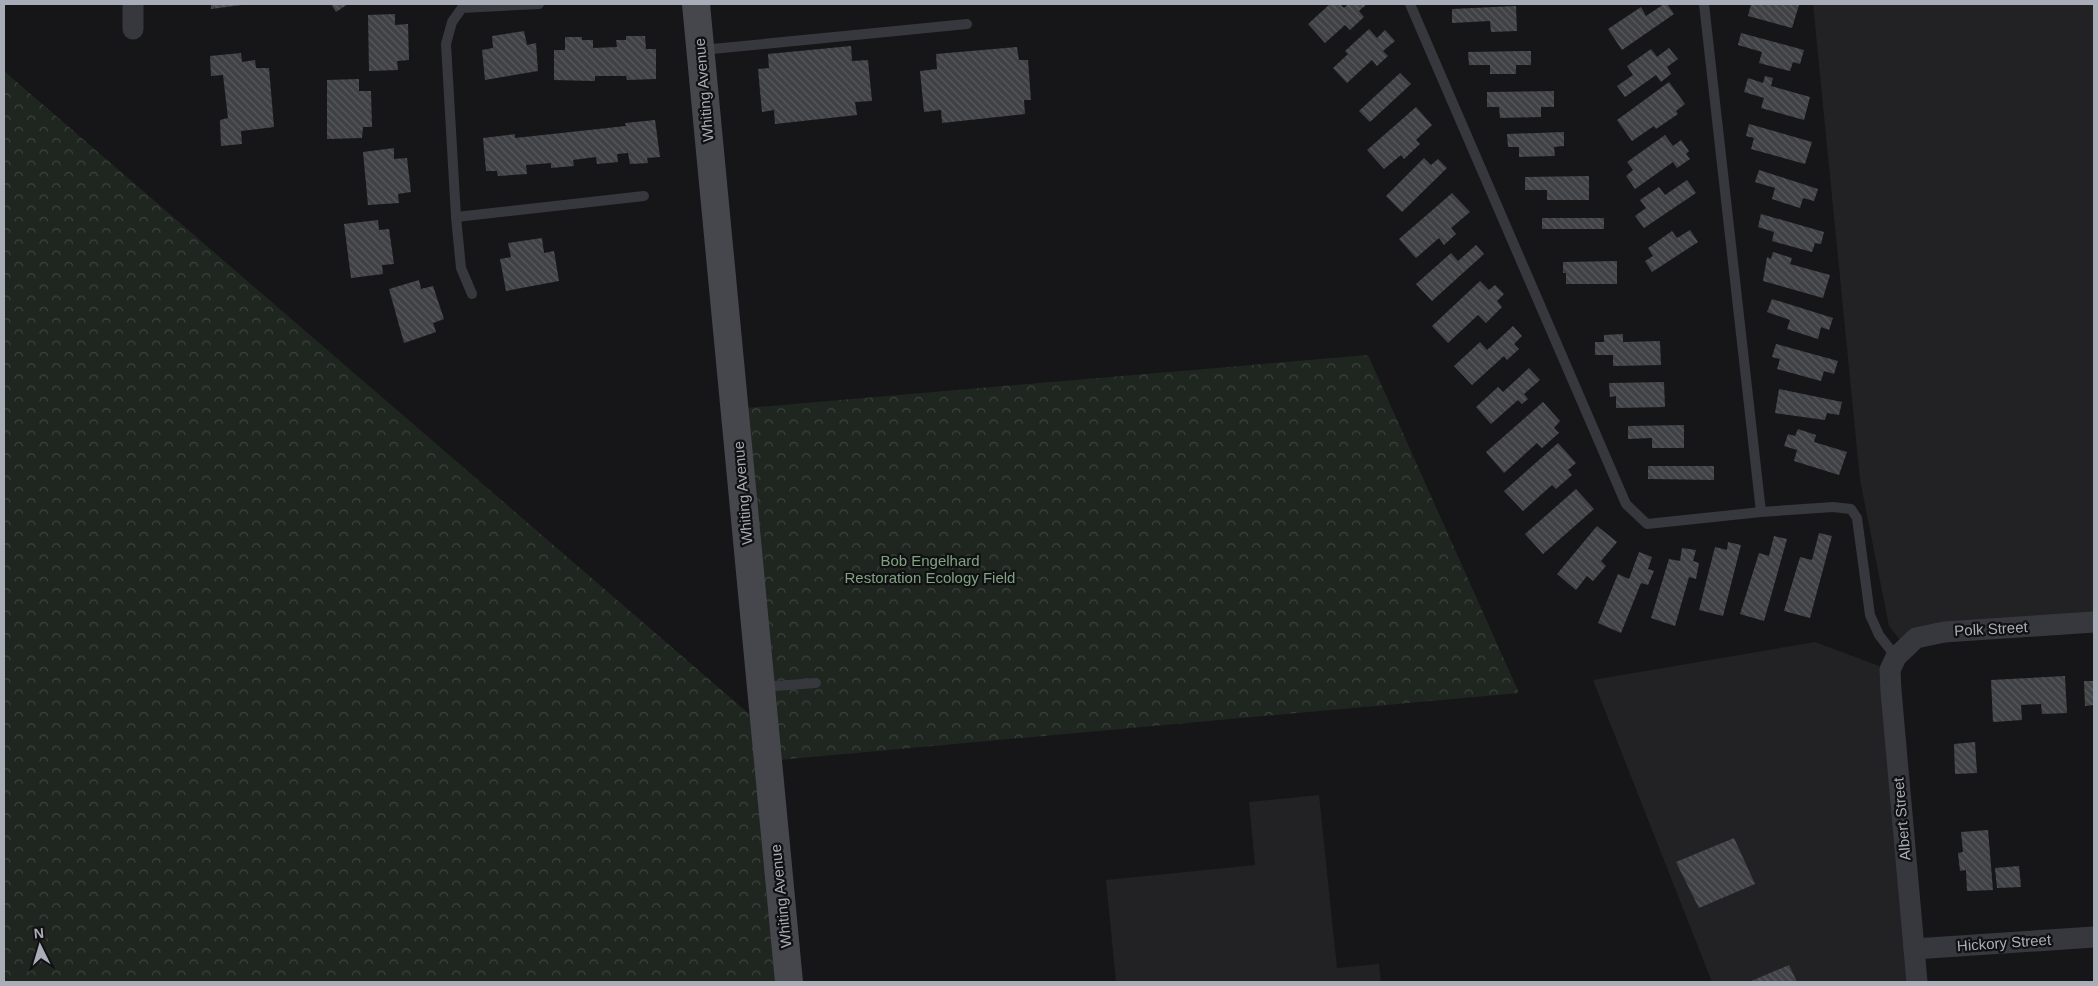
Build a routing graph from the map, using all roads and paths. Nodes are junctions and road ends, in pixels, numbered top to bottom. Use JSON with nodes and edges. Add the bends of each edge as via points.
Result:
{"nodes":[{"id":1,"x":133,"y":4,"type":"edge"},
{"id":2,"x":539,"y":4,"type":"edge"},
{"id":3,"x":696,"y":4,"type":"edge"},
{"id":4,"x":1410,"y":4,"type":"edge"},
{"id":5,"x":1704,"y":4,"type":"edge"},
{"id":6,"x":966,"y":24,"type":"dead end"},
{"id":7,"x":133,"y":29,"type":"dead end"},
{"id":8,"x":701,"y":50,"type":"junction"},
{"id":9,"x":644,"y":196,"type":"dead end"},
{"id":10,"x":456,"y":217,"type":"junction"},
{"id":11,"x":472,"y":294,"type":"dead end"},
{"id":12,"x":1761,"y":512,"type":"junction"},
{"id":13,"x":2094,"y":622,"type":"edge"},
{"id":14,"x":1896,"y":657,"type":"junction"},
{"id":15,"x":816,"y":683,"type":"dead end"},
{"id":16,"x":761,"y":688,"type":"junction"},
{"id":17,"x":2094,"y":937,"type":"edge"},
{"id":18,"x":1914,"y":949,"type":"junction"},
{"id":19,"x":789,"y":982,"type":"edge"},
{"id":20,"x":1917,"y":982,"type":"edge"}],
"edges":[{"from":1,"to":7,"type":"street"},
{"from":2,"to":10,"type":"lane","via":[[462,8],[452,22],[446,44]]},
{"from":3,"to":8,"type":"street","name":"Whiting Avenue"},
{"from":4,"to":12,"type":"lane","via":[[1626,504],[1647,524]]},
{"from":5,"to":12,"type":"lane"},
{"from":6,"to":8,"type":"lane"},
{"from":8,"to":16,"type":"street","name":"Whiting Avenue"},
{"from":9,"to":10,"type":"lane"},
{"from":10,"to":11,"type":"lane","via":[[461,268]]},
{"from":12,"to":14,"type":"lane","via":[[1833,507],[1851,509],[1857,518],[1870,615],[1879,635]]},
{"from":13,"to":14,"type":"street","name":"Polk Street","via":[[1944,632],[1916,638]]},
{"from":14,"to":18,"type":"street","name":"Albert Street","via":[[1890,670],[1891,691]]},
{"from":15,"to":16,"type":"lane"},
{"from":16,"to":19,"type":"street","name":"Whiting Avenue"},
{"from":17,"to":18,"type":"street","name":"Hickory Street"},
{"from":18,"to":20,"type":"street","name":"Albert Street"}]}
